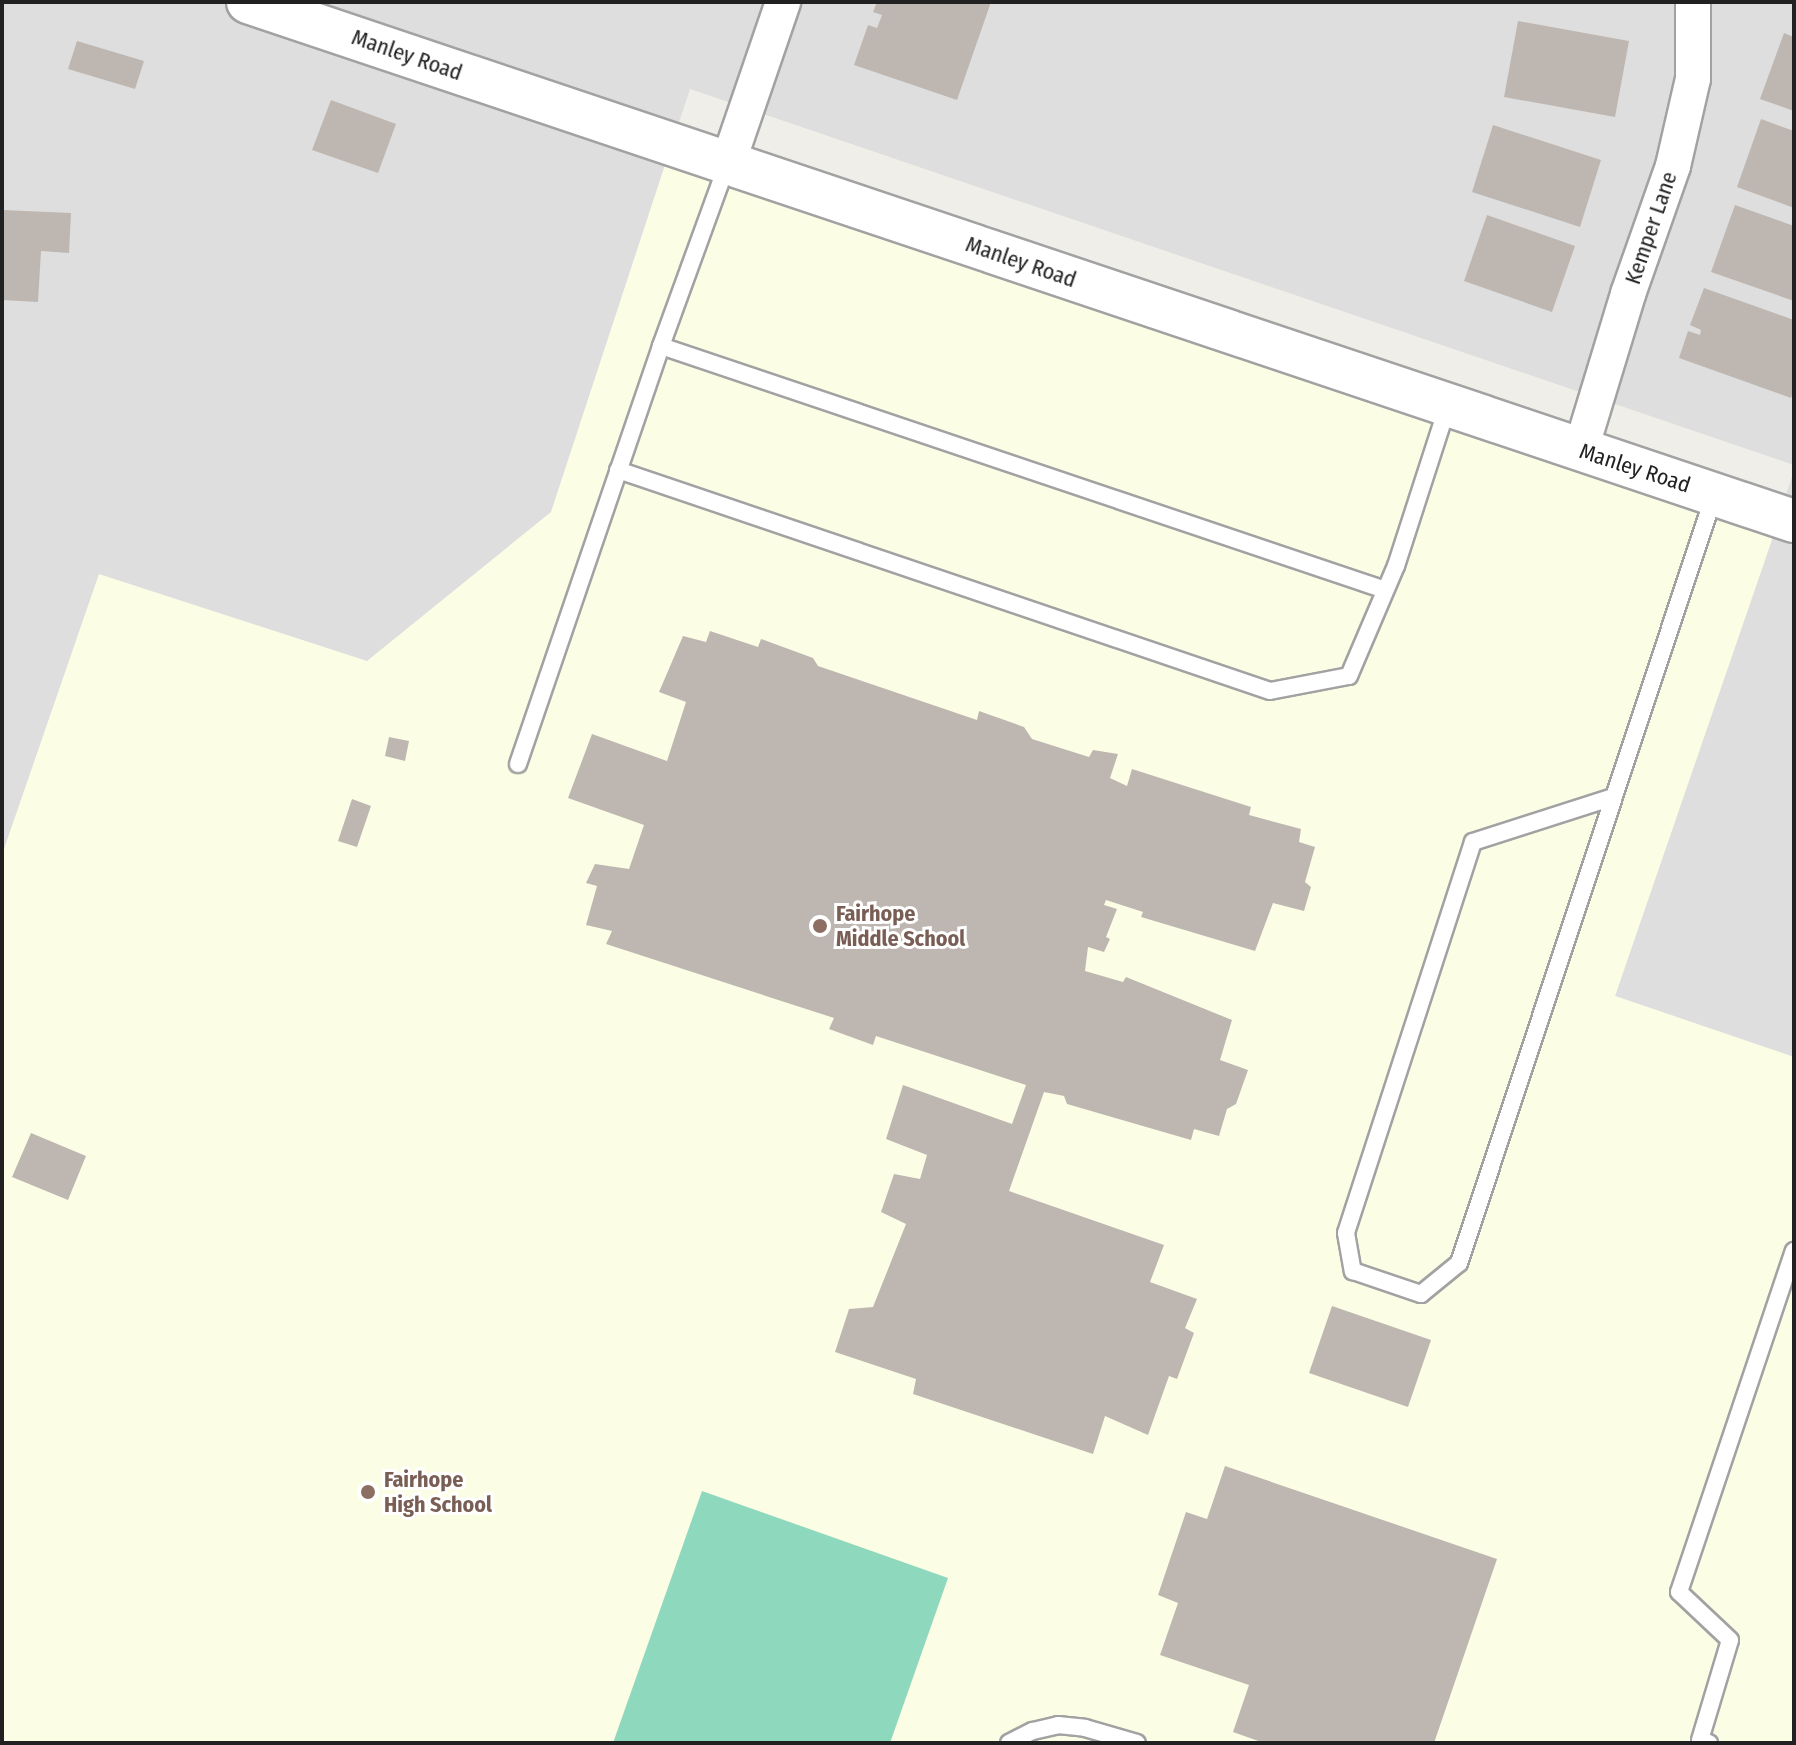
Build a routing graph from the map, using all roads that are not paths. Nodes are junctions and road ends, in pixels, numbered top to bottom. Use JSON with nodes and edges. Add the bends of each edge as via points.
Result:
{"nodes":[{"id":1,"x":248,"y":2,"type":"edge"},
{"id":2,"x":783,"y":2,"type":"edge"},
{"id":3,"x":1693,"y":2,"type":"edge"},
{"id":4,"x":728,"y":163,"type":"junction"},
{"id":5,"x":661,"y":346,"type":"junction"},
{"id":6,"x":1448,"y":405,"type":"junction"},
{"id":7,"x":1581,"y":449,"type":"junction"},
{"id":8,"x":618,"y":470,"type":"junction"},
{"id":9,"x":1715,"y":494,"type":"junction"},
{"id":10,"x":1794,"y":521,"type":"edge"},
{"id":11,"x":1385,"y":590,"type":"junction"},
{"id":12,"x":518,"y":764,"type":"dead end"},
{"id":13,"x":1613,"y":797,"type":"junction"},
{"id":14,"x":1794,"y":1251,"type":"edge"},
{"id":15,"x":1009,"y":1743,"type":"edge"},
{"id":16,"x":1137,"y":1743,"type":"edge"},
{"id":17,"x":1709,"y":1743,"type":"edge"}],
"edges":[{"from":1,"to":4,"type":"street","name":"Manley Road"},
{"from":2,"to":4,"type":"street"},
{"from":3,"to":7,"type":"street","name":"Kemper Lane","via":[[1693,79],[1673,166]]},
{"from":4,"to":5,"type":"lane"},
{"from":4,"to":6,"type":"street","name":"Manley Road"},
{"from":5,"to":8,"type":"lane"},
{"from":5,"to":11,"type":"lane"},
{"from":6,"to":7,"type":"street","name":"Manley Road"},
{"from":6,"to":11,"type":"lane"},
{"from":7,"to":9,"type":"street","name":"Manley Road"},
{"from":8,"to":11,"type":"lane","via":[[1270,691],[1349,676]]},
{"from":8,"to":12,"type":"lane"},
{"from":9,"to":10,"type":"street","name":"Manley Road"},
{"from":9,"to":13,"type":"lane"},
{"from":13,"to":13,"type":"lane","via":[[1459,1263],[1421,1294],[1353,1271],[1346,1233],[1473,842]]},
{"from":14,"to":17,"type":"lane","via":[[1679,1592],[1730,1640],[1700,1740]]},
{"from":15,"to":16,"type":"lane","via":[[1058,1725]]}]}
